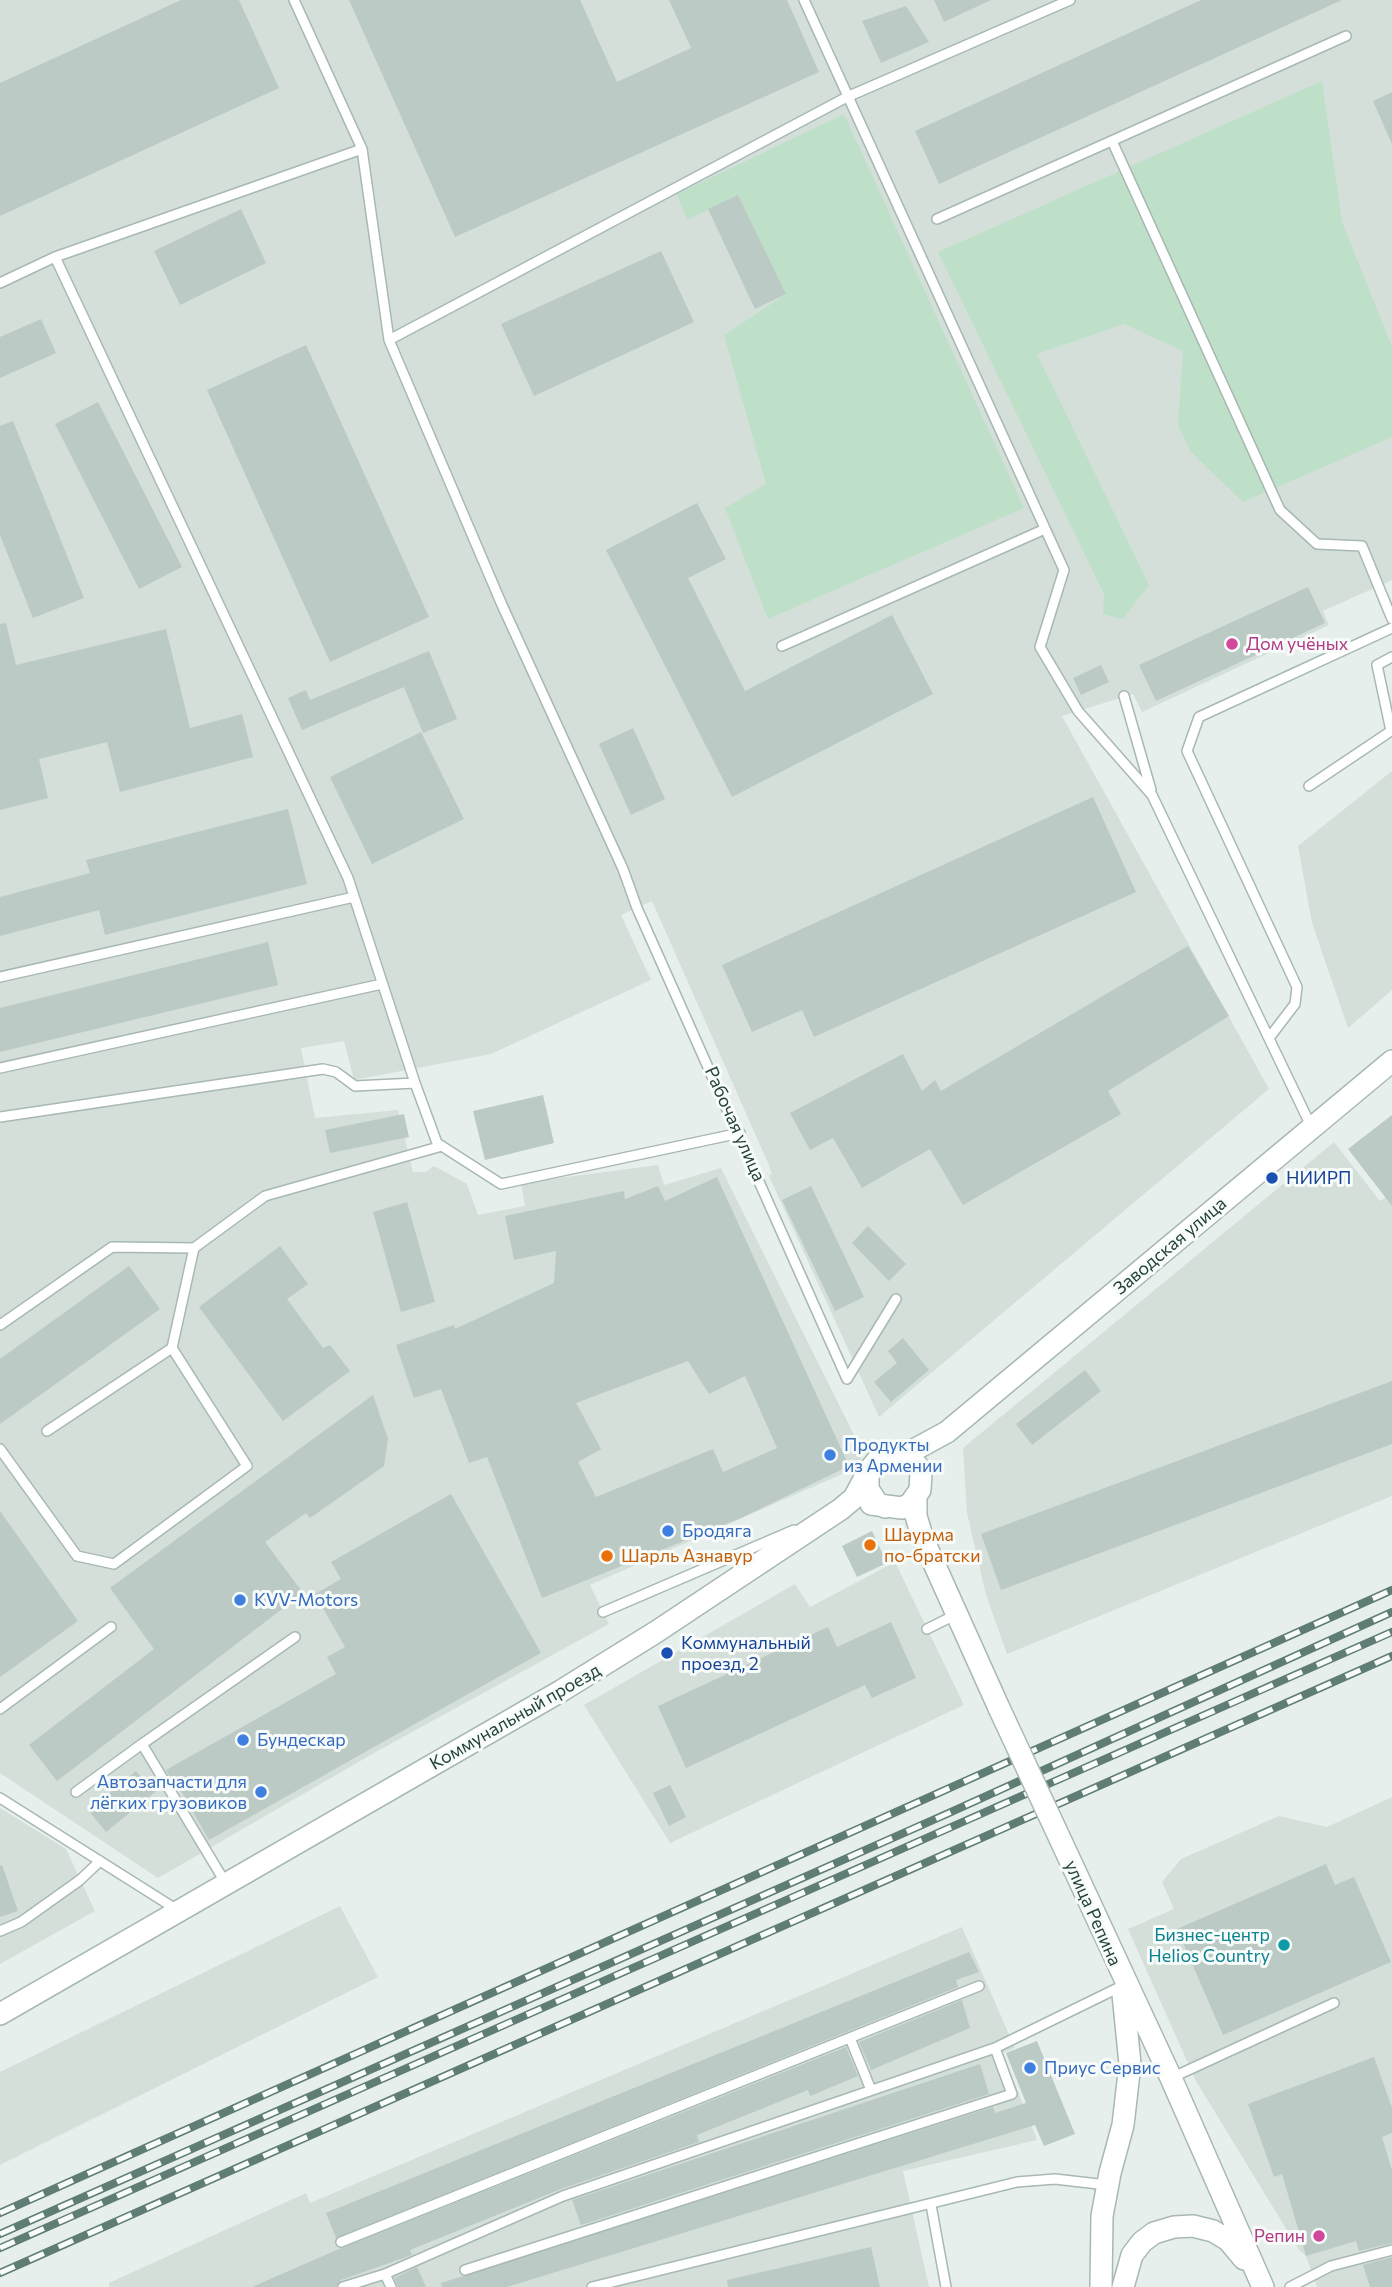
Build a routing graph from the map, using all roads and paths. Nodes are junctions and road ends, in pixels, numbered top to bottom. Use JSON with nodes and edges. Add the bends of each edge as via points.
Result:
{"nodes":[{"id":1,"x":294,"y":0,"type":"edge"},
{"id":2,"x":804,"y":0,"type":"edge"},
{"id":3,"x":1070,"y":0,"type":"edge"},
{"id":4,"x":1346,"y":36,"type":"dead end"},
{"id":5,"x":847,"y":97,"type":"junction"},
{"id":6,"x":1112,"y":141,"type":"junction"},
{"id":7,"x":362,"y":149,"type":"junction"},
{"id":8,"x":937,"y":219,"type":"dead end"},
{"id":9,"x":55,"y":257,"type":"junction"},
{"id":10,"x":0,"y":283,"type":"edge"},
{"id":11,"x":388,"y":340,"type":"junction"},
{"id":12,"x":1045,"y":529,"type":"junction"},
{"id":13,"x":1392,"y":619,"type":"edge"},
{"id":14,"x":1392,"y":628,"type":"edge"},
{"id":15,"x":782,"y":646,"type":"dead end"},
{"id":16,"x":1392,"y":657,"type":"edge"},
{"id":17,"x":1124,"y":696,"type":"dead end"},
{"id":18,"x":1309,"y":786,"type":"dead end"},
{"id":19,"x":1152,"y":795,"type":"junction"},
{"id":20,"x":354,"y":897,"type":"junction"},
{"id":21,"x":0,"y":977,"type":"edge"},
{"id":22,"x":382,"y":984,"type":"junction"},
{"id":23,"x":1269,"y":1038,"type":"junction"},
{"id":24,"x":1392,"y":1061,"type":"edge"},
{"id":25,"x":0,"y":1068,"type":"edge"},
{"id":26,"x":415,"y":1083,"type":"junction"},
{"id":27,"x":0,"y":1117,"type":"edge"},
{"id":28,"x":1312,"y":1128,"type":"junction"},
{"id":29,"x":740,"y":1133,"type":"junction"},
{"id":30,"x":442,"y":1146,"type":"junction"},
{"id":31,"x":194,"y":1248,"type":"junction"},
{"id":32,"x":896,"y":1299,"type":"dead end"},
{"id":33,"x":0,"y":1325,"type":"edge"},
{"id":34,"x":172,"y":1348,"type":"junction"},
{"id":35,"x":47,"y":1431,"type":"dead end"},
{"id":36,"x":947,"y":1432,"type":"junction"},
{"id":37,"x":0,"y":1449,"type":"edge"},
{"id":38,"x":895,"y":1454,"type":"junction"},
{"id":39,"x":868,"y":1472,"type":"junction"},
{"id":40,"x":919,"y":1490,"type":"junction"},
{"id":41,"x":889,"y":1508,"type":"junction"},
{"id":42,"x":832,"y":1515,"type":"junction"},
{"id":43,"x":923,"y":1539,"type":"junction"},
{"id":44,"x":603,"y":1612,"type":"dead end"},
{"id":45,"x":957,"y":1614,"type":"junction"},
{"id":46,"x":111,"y":1627,"type":"dead end"},
{"id":47,"x":927,"y":1629,"type":"dead end"},
{"id":48,"x":295,"y":1637,"type":"dead end"},
{"id":49,"x":0,"y":1709,"type":"edge"},
{"id":50,"x":142,"y":1744,"type":"junction"},
{"id":51,"x":76,"y":1792,"type":"dead end"},
{"id":52,"x":0,"y":1798,"type":"edge"},
{"id":53,"x":100,"y":1861,"type":"junction"},
{"id":54,"x":226,"y":1884,"type":"junction"},
{"id":55,"x":179,"y":1911,"type":"junction"},
{"id":56,"x":0,"y":1931,"type":"edge"},
{"id":57,"x":1116,"y":1965,"type":"junction"},
{"id":58,"x":979,"y":1986,"type":"dead end"},
{"id":59,"x":1122,"y":1986,"type":"junction"},
{"id":60,"x":1334,"y":2003,"type":"dead end"},
{"id":61,"x":0,"y":2014,"type":"edge"},
{"id":62,"x":850,"y":2038,"type":"junction"},
{"id":63,"x":995,"y":2048,"type":"junction"},
{"id":64,"x":1171,"y":2078,"type":"junction"},
{"id":65,"x":872,"y":2091,"type":"junction"},
{"id":66,"x":1107,"y":2185,"type":"junction"},
{"id":67,"x":931,"y":2205,"type":"junction"},
{"id":68,"x":341,"y":2242,"type":"dead end"},
{"id":69,"x":1392,"y":2250,"type":"edge"},
{"id":70,"x":465,"y":2270,"type":"dead end"},
{"id":71,"x":384,"y":2274,"type":"junction"},
{"id":72,"x":343,"y":2287,"type":"edge"},
{"id":73,"x":391,"y":2287,"type":"edge"},
{"id":74,"x":592,"y":2287,"type":"edge"},
{"id":75,"x":946,"y":2287,"type":"edge"},
{"id":76,"x":1101,"y":2287,"type":"edge"},
{"id":77,"x":1123,"y":2287,"type":"edge"},
{"id":78,"x":1263,"y":2287,"type":"edge"},
{"id":79,"x":1290,"y":2287,"type":"edge"}],
"edges":[{"from":1,"to":7,"type":"lane","name":"Рабочая улица"},
{"from":2,"to":5,"type":"lane"},
{"from":3,"to":5,"type":"lane"},
{"from":4,"to":6,"type":"lane"},
{"from":5,"to":11,"type":"lane"},
{"from":5,"to":12,"type":"lane"},
{"from":6,"to":8,"type":"lane"},
{"from":6,"to":13,"type":"lane","via":[[1280,510],[1317,544],[1362,546]]},
{"from":7,"to":9,"type":"lane"},
{"from":7,"to":11,"type":"lane","name":"Рабочая улица"},
{"from":9,"to":10,"type":"lane"},
{"from":9,"to":20,"type":"lane"},
{"from":11,"to":29,"type":"lane","name":"Рабочая улица"},
{"from":12,"to":15,"type":"lane"},
{"from":12,"to":19,"type":"lane","via":[[1064,570],[1040,647],[1079,711]]},
{"from":14,"to":23,"type":"lane","via":[[1199,717],[1187,751],[1297,987],[1295,1004]]},
{"from":16,"to":18,"type":"lane","via":[[1377,665],[1391,731]]},
{"from":17,"to":19,"type":"lane"},
{"from":19,"to":23,"type":"lane"},
{"from":20,"to":21,"type":"lane"},
{"from":20,"to":22,"type":"lane"},
{"from":22,"to":25,"type":"lane"},
{"from":22,"to":26,"type":"lane"},
{"from":23,"to":28,"type":"lane"},
{"from":24,"to":28,"type":"street","name":"Заводская улица"},
{"from":26,"to":27,"type":"lane","via":[[355,1086],[323,1069]]},
{"from":26,"to":30,"type":"lane"},
{"from":28,"to":36,"type":"street","name":"Заводская улица"},
{"from":29,"to":30,"type":"lane","via":[[501,1184]]},
{"from":29,"to":32,"type":"lane","name":"Рабочая улица","via":[[847,1379]]},
{"from":30,"to":31,"type":"lane","via":[[265,1196]]},
{"from":31,"to":33,"type":"lane","via":[[112,1247]]},
{"from":31,"to":34,"type":"lane"},
{"from":34,"to":35,"type":"lane"},
{"from":34,"to":37,"type":"lane","via":[[247,1465],[114,1564],[77,1556]]},
{"from":36,"to":38,"type":"street","name":"Заводская улица","via":[[930,1444]]},
{"from":36,"to":40,"type":"street","name":"Заводская улица","via":[[928,1457]]},
{"from":38,"to":39,"type":"street","via":[[879,1458]]},
{"from":38,"to":40,"type":"street","via":[[911,1459],[921,1474]]},
{"from":39,"to":41,"type":"street","via":[[868,1489],[877,1503]]},
{"from":39,"to":42,"type":"street","name":"Коммунальный проезд","via":[[854,1498]]},
{"from":40,"to":41,"type":"street","via":[[910,1504]]},
{"from":40,"to":43,"type":"street","name":"улица Репина","via":[[916,1516]]},
{"from":41,"to":42,"type":"street","name":"Коммунальный проезд","via":[[858,1505]]},
{"from":41,"to":43,"type":"street","name":"улица Репина","via":[[911,1522]]},
{"from":42,"to":44,"type":"lane"},
{"from":42,"to":54,"type":"street","name":"Коммунальный проезд","via":[[561,1691]]},
{"from":43,"to":45,"type":"street","name":"улица Репина"},
{"from":45,"to":47,"type":"lane"},
{"from":45,"to":57,"type":"street","name":"улица Репина","bridge":true},
{"from":46,"to":49,"type":"lane"},
{"from":48,"to":50,"type":"lane"},
{"from":50,"to":51,"type":"lane"},
{"from":50,"to":54,"type":"lane"},
{"from":52,"to":53,"type":"lane"},
{"from":53,"to":55,"type":"lane"},
{"from":53,"to":56,"type":"lane","via":[[21,1922]]},
{"from":54,"to":55,"type":"street","name":"Коммунальный проезд"},
{"from":55,"to":61,"type":"street","name":"Коммунальный проезд"},
{"from":57,"to":59,"type":"street"},
{"from":57,"to":64,"type":"street","name":"улица Репина"},
{"from":58,"to":62,"type":"lane"},
{"from":59,"to":63,"type":"lane"},
{"from":59,"to":66,"type":"street","via":[[1130,2064],[1123,2125]]},
{"from":60,"to":64,"type":"lane"},
{"from":62,"to":65,"type":"lane"},
{"from":62,"to":68,"type":"lane"},
{"from":63,"to":65,"type":"lane"},
{"from":63,"to":70,"type":"lane","via":[[1012,2094]]},
{"from":64,"to":78,"type":"street","name":"улица Репина"},
{"from":65,"to":71,"type":"lane","via":[[563,2196]]},
{"from":66,"to":67,"type":"lane","via":[[1055,2179],[1017,2182]]},
{"from":66,"to":76,"type":"street"},
{"from":67,"to":74,"type":"lane"},
{"from":67,"to":75,"type":"lane"},
{"from":69,"to":79,"type":"lane","via":[[1331,2266]]},
{"from":71,"to":72,"type":"lane"},
{"from":71,"to":73,"type":"lane"},
{"from":77,"to":78,"type":"street","via":[[1132,2255],[1142,2242],[1174,2227],[1193,2226],[1228,2240]]}]}
